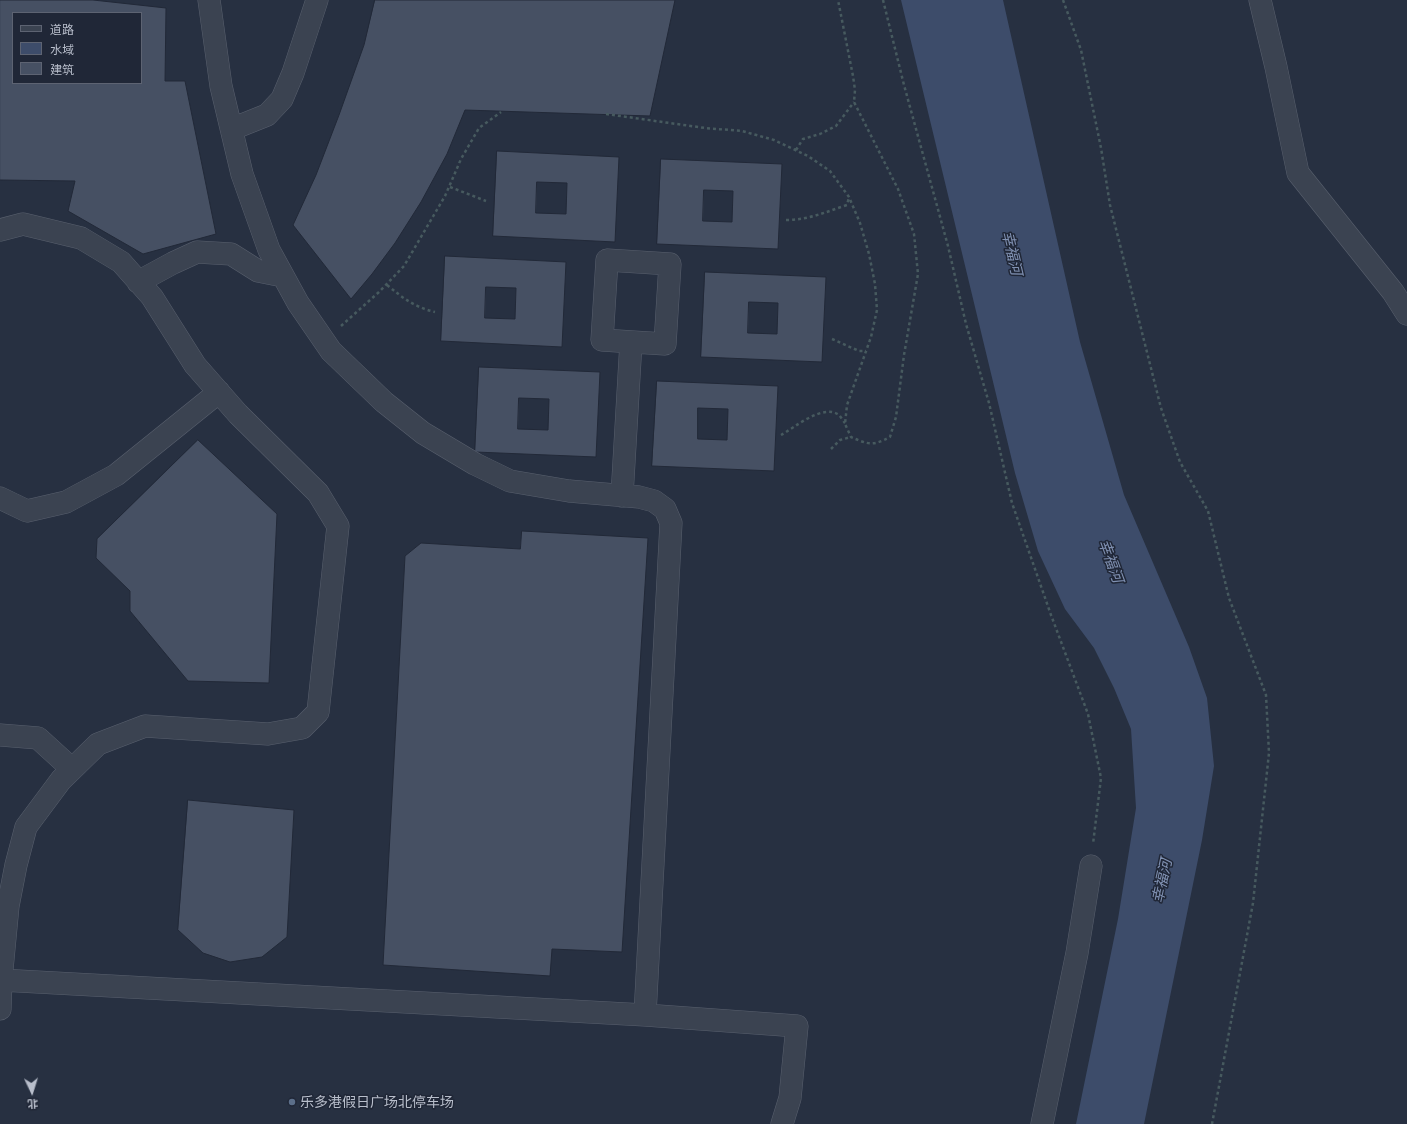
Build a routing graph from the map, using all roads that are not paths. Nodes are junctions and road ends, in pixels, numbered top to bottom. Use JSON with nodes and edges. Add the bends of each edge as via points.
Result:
{"nodes":[{"id":1,"x":209,"y":0,"type":"edge"},
{"id":2,"x":317,"y":0,"type":"edge"},
{"id":3,"x":1260,"y":0,"type":"edge"},
{"id":4,"x":232,"y":129,"type":"junction"},
{"id":5,"x":0,"y":230,"type":"edge"},
{"id":6,"x":283,"y":276,"type":"junction"},
{"id":7,"x":138,"y":282,"type":"junction"},
{"id":8,"x":1407,"y":314,"type":"edge"},
{"id":9,"x":631,"y":342,"type":"junction"},
{"id":10,"x":219,"y":392,"type":"junction"},
{"id":11,"x":622,"y":496,"type":"junction"},
{"id":12,"x":0,"y":498,"type":"edge"},
{"id":13,"x":0,"y":735,"type":"edge"},
{"id":14,"x":72,"y":769,"type":"junction"},
{"id":15,"x":1091,"y":866,"type":"road end"},
{"id":16,"x":1,"y":980,"type":"edge"},
{"id":17,"x":0,"y":1009,"type":"edge"},
{"id":18,"x":645,"y":1015,"type":"junction"},
{"id":19,"x":782,"y":1124,"type":"edge"},
{"id":20,"x":1042,"y":1124,"type":"edge"}],
"edges":[{"from":1,"to":4,"type":"street","via":[[221,86]]},
{"from":2,"to":4,"type":"street","via":[[294,73],[282,99],[267,114]]},
{"from":3,"to":8,"type":"street","via":[[1298,173],[1393,292]]},
{"from":4,"to":6,"type":"street","via":[[242,174],[270,250]]},
{"from":5,"to":7,"type":"street","via":[[23,224],[81,238],[121,262]]},
{"from":6,"to":7,"type":"street","via":[[258,271],[232,254],[198,252]]},
{"from":6,"to":11,"type":"street","via":[[298,304],[331,351],[384,402],[423,433],[475,464],[510,480],[569,491]]},
{"from":7,"to":10,"type":"street","via":[[152,297],[195,365]]},
{"from":9,"to":9,"type":"street","via":[[665,344],[670,264],[607,260],[602,340]]},
{"from":9,"to":11,"type":"street"},
{"from":10,"to":12,"type":"street","via":[[116,475],[66,502],[27,512]]},
{"from":10,"to":14,"type":"street","via":[[318,493],[338,526],[318,712],[302,728],[268,734],[145,726],[98,744]]},
{"from":11,"to":18,"type":"street","via":[[639,496],[654,501],[665,509],[671,523]]},
{"from":13,"to":14,"type":"street","via":[[38,738]]},
{"from":14,"to":16,"type":"street","via":[[26,827],[8,906]]},
{"from":15,"to":20,"type":"street","via":[[1077,953]]},
{"from":16,"to":17,"type":"street"},
{"from":16,"to":18,"type":"street"},
{"from":18,"to":19,"type":"street","via":[[797,1026],[790,1098]]}]}
